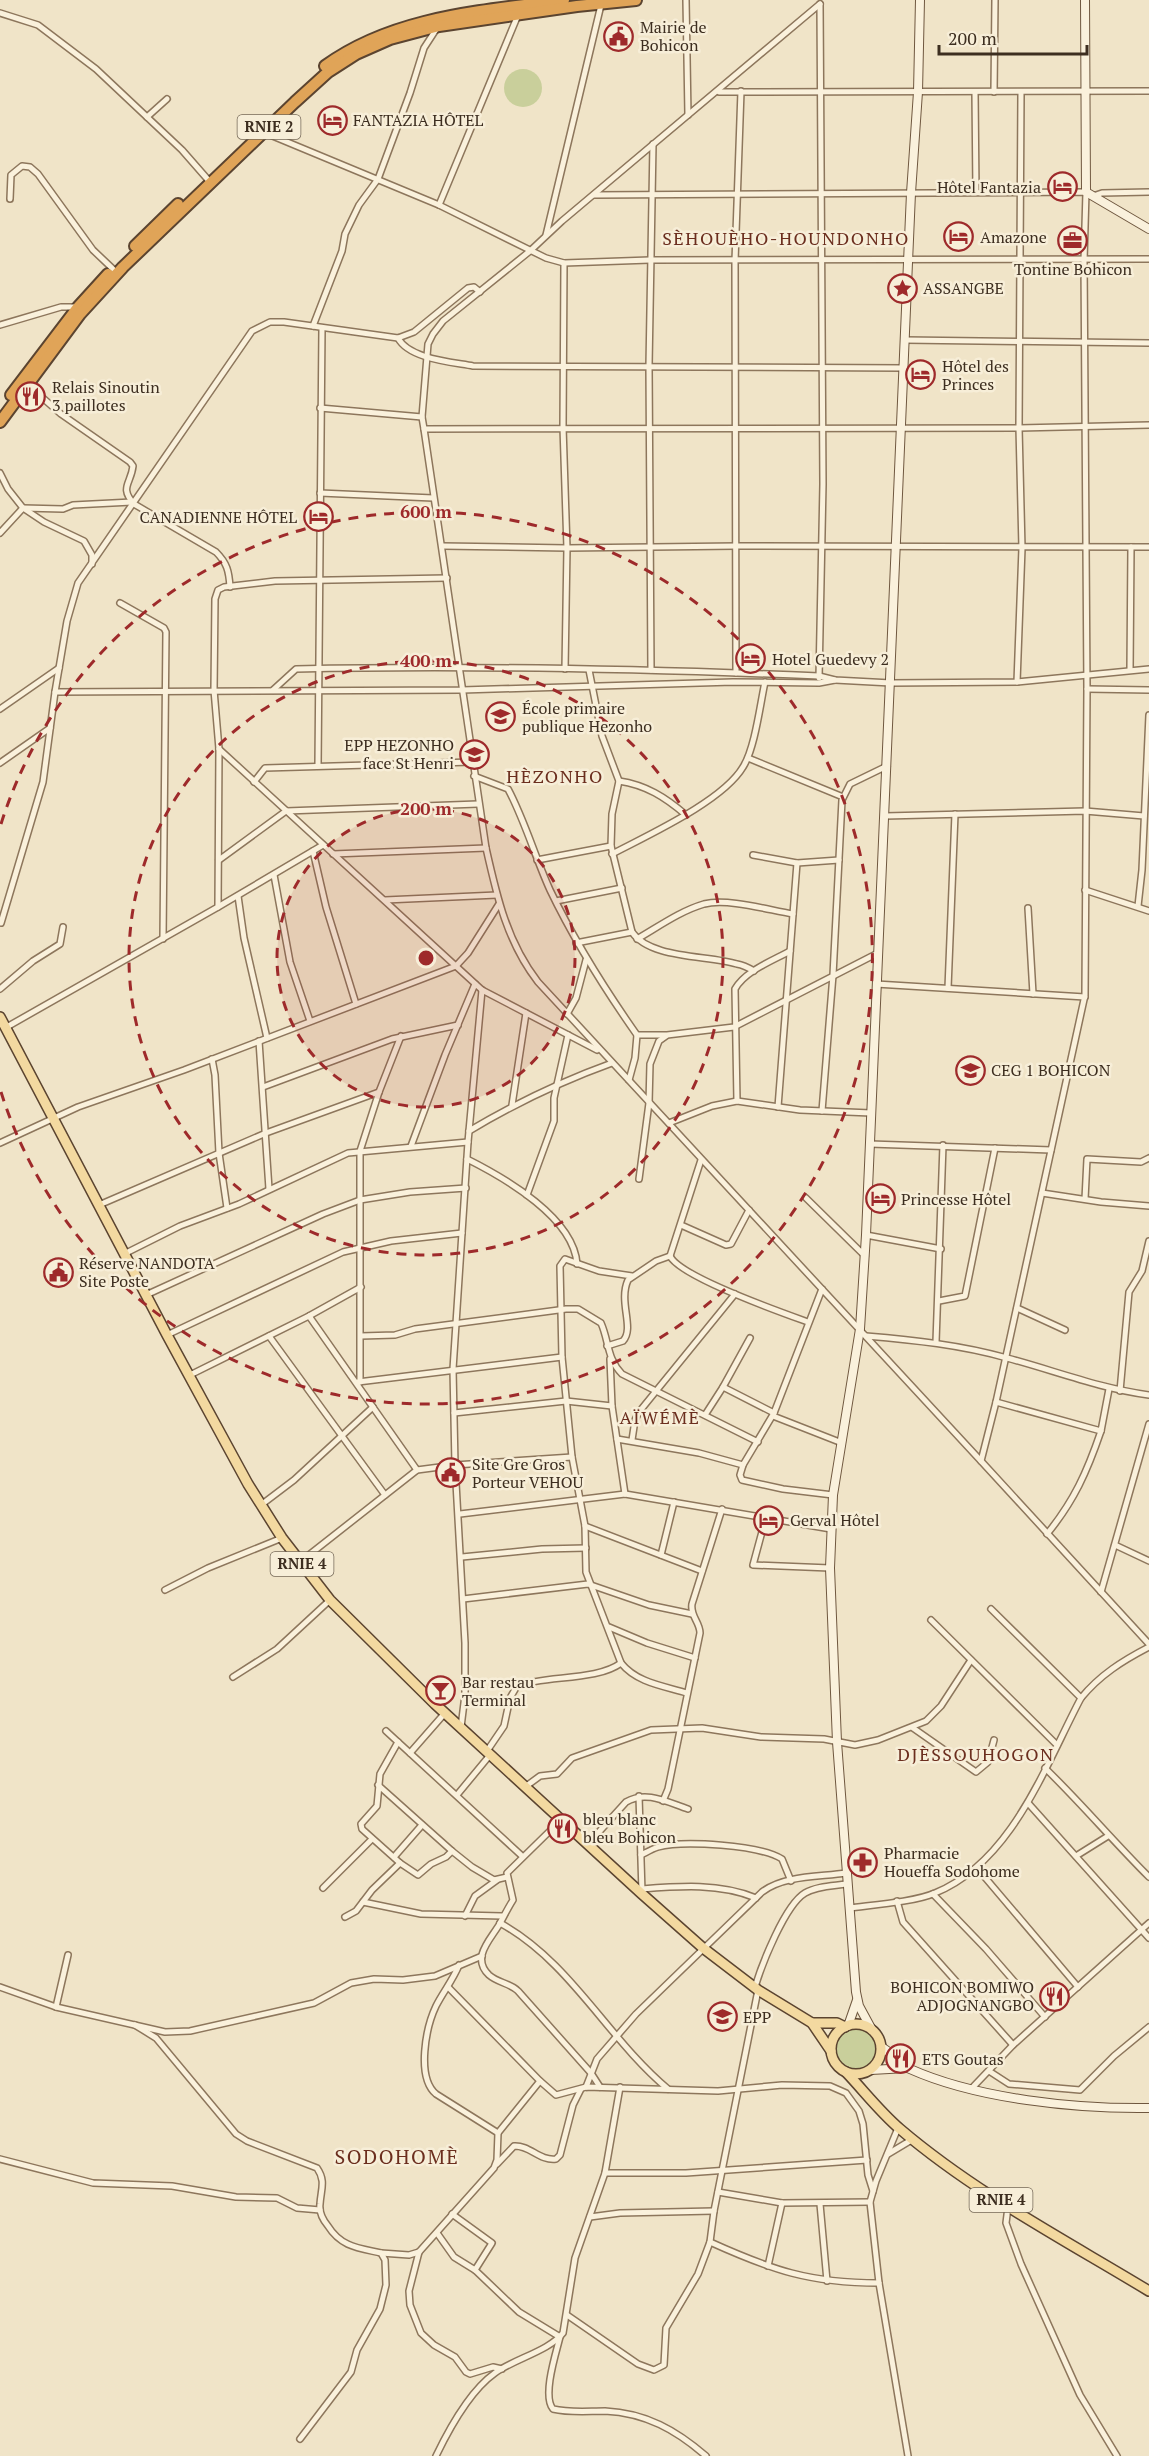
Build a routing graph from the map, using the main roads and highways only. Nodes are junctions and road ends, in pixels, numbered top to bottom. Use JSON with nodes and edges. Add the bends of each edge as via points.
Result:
{"nodes":[{"id":1,"x":567,"y":0,"type":"edge"},
{"id":2,"x":623,"y":0,"type":"edge"},
{"id":3,"x":636,"y":0,"type":"edge"},
{"id":4,"x":439,"y":22,"type":"junction"},
{"id":5,"x":292,"y":99,"type":"junction"},
{"id":6,"x":208,"y":180,"type":"junction"},
{"id":7,"x":80,"y":309,"type":"junction"},
{"id":8,"x":0,"y":411,"type":"edge"},
{"id":9,"x":0,"y":422,"type":"edge"},
{"id":10,"x":0,"y":1017,"type":"edge"},
{"id":11,"x":812,"y":2023,"type":"junction"},
{"id":12,"x":846,"y":2026,"type":"junction"},
{"id":13,"x":831,"y":2051,"type":"junction"},
{"id":14,"x":870,"y":2070,"type":"junction"},
{"id":15,"x":846,"y":2072,"type":"junction"},
{"id":16,"x":866,"y":2093,"type":"junction"},
{"id":17,"x":1149,"y":2291,"type":"edge"}],
"edges":[{"from":1,"to":4,"type":"highway","number":"RNIE 2"},
{"from":2,"to":3,"type":"highway","number":"RNIE 2"},
{"from":2,"to":4,"type":"highway","number":"RNIE 2"},
{"from":4,"to":5,"type":"highway","number":"RNIE 2","via":[[370,42]]},
{"from":5,"to":6,"type":"highway","number":"RNIE 2"},
{"from":5,"to":6,"type":"highway","number":"RNIE 2","via":[[263,132]]},
{"from":6,"to":7,"type":"highway","number":"RNIE 2"},
{"from":6,"to":7,"type":"highway","number":"RNIE 2","via":[[113,268]]},
{"from":7,"to":8,"type":"highway","number":"RNIE 2"},
{"from":7,"to":9,"type":"highway","number":"RNIE 2"},
{"from":10,"to":11,"type":"main road","number":"RNIE 4","via":[[223,1439],[282,1538],[330,1600],[445,1713],[703,1948],[757,1989]]},
{"from":11,"to":12,"type":"main road","number":"RNIE 4"},
{"from":11,"to":13,"type":"main road","number":"RNIE 4"},
{"from":12,"to":13,"type":"main road","via":[[832,2041]]},
{"from":12,"to":14,"type":"main road","number":"RNIE 4","via":[[863,2025],[872,2030],[881,2047],[877,2064]]},
{"from":13,"to":15,"type":"main road","number":"RNIE 4","via":[[838,2067]]},
{"from":14,"to":15,"type":"main road"},
{"from":14,"to":16,"type":"main road"},
{"from":15,"to":16,"type":"main road","number":"RNIE 4"},
{"from":16,"to":17,"type":"main road","number":"RNIE 4","via":[[912,2139],[1009,2205]]}]}
